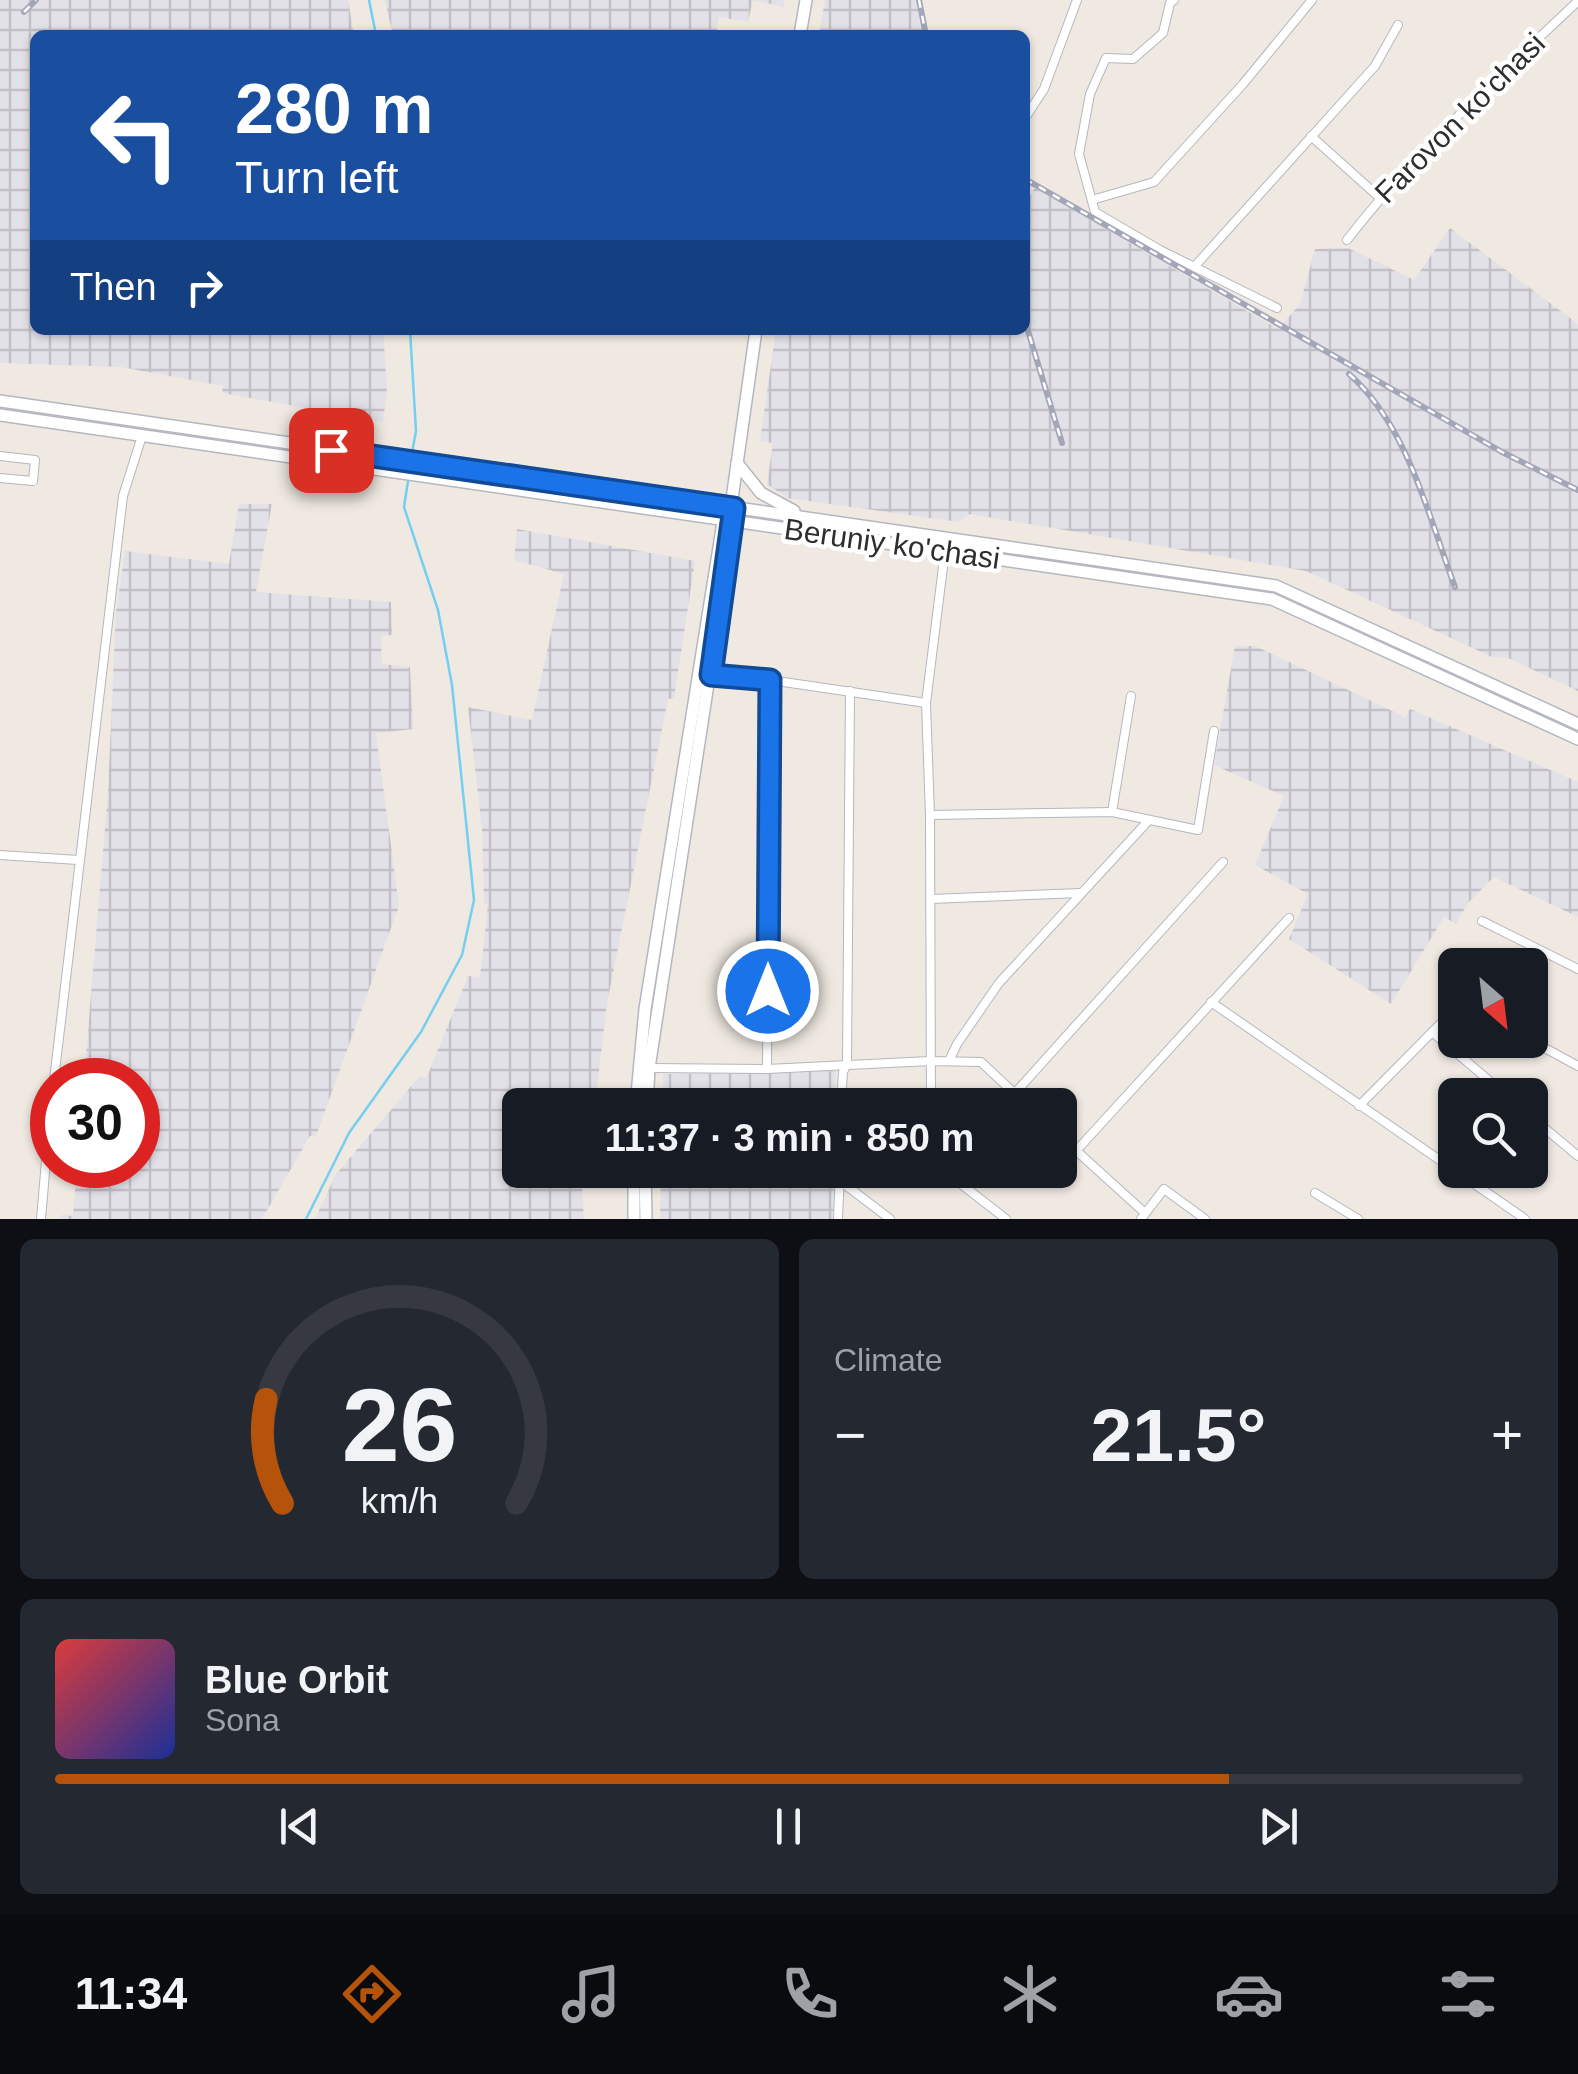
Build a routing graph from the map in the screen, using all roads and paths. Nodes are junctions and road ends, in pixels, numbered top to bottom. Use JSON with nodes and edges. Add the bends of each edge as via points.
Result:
{"nodes":[{"id":1,"x":806,"y":0,"type":"edge"},
{"id":2,"x":1077,"y":0,"type":"edge"},
{"id":3,"x":1174,"y":0,"type":"edge"},
{"id":4,"x":1312,"y":0,"type":"edge"},
{"id":5,"x":1578,"y":0,"type":"edge"},
{"id":6,"x":1398,"y":25,"type":"dead end"},
{"id":7,"x":801,"y":30,"type":"edge"},
{"id":8,"x":1030,"y":110,"type":"edge"},
{"id":9,"x":1311,"y":136,"type":"junction"},
{"id":10,"x":1380,"y":198,"type":"junction"},
{"id":11,"x":1092,"y":200,"type":"junction"},
{"id":12,"x":1347,"y":240,"type":"dead end"},
{"id":13,"x":1196,"y":266,"type":"junction"},
{"id":14,"x":1278,"y":308,"type":"dead end"},
{"id":15,"x":755,"y":335,"type":"edge"},
{"id":16,"x":0,"y":401,"type":"edge"},
{"id":17,"x":0,"y":415,"type":"edge"},
{"id":18,"x":142,"y":436,"type":"junction"},
{"id":19,"x":304,"y":446,"type":"junction"},
{"id":20,"x":0,"y":456,"type":"edge"},
{"id":21,"x":302,"y":460,"type":"junction"},
{"id":22,"x":737,"y":463,"type":"junction"},
{"id":23,"x":385,"y":465,"type":"junction"},
{"id":24,"x":0,"y":478,"type":"edge"},
{"id":25,"x":730,"y":511,"type":"junction"},
{"id":26,"x":808,"y":517,"type":"junction"},
{"id":27,"x":945,"y":551,"type":"junction"},
{"id":28,"x":711,"y":675,"type":"junction"},
{"id":29,"x":770,"y":680,"type":"junction"},
{"id":30,"x":850,"y":691,"type":"junction"},
{"id":31,"x":1487,"y":691,"type":"junction"},
{"id":32,"x":1131,"y":696,"type":"dead end"},
{"id":33,"x":926,"y":703,"type":"junction"},
{"id":34,"x":1578,"y":724,"type":"edge"},
{"id":35,"x":1214,"y":730,"type":"dead end"},
{"id":36,"x":1578,"y":739,"type":"edge"},
{"id":37,"x":1112,"y":812,"type":"junction"},
{"id":38,"x":930,"y":815,"type":"junction"},
{"id":39,"x":1149,"y":820,"type":"junction"},
{"id":40,"x":0,"y":855,"type":"edge"},
{"id":41,"x":78,"y":860,"type":"junction"},
{"id":42,"x":1223,"y":862,"type":"dead end"},
{"id":43,"x":1081,"y":893,"type":"junction"},
{"id":44,"x":931,"y":898,"type":"junction"},
{"id":45,"x":1289,"y":918,"type":"dead end"},
{"id":46,"x":1482,"y":921,"type":"dead end"},
{"id":47,"x":1578,"y":969,"type":"edge"},
{"id":48,"x":1210,"y":1002,"type":"junction"},
{"id":49,"x":1438,"y":1026,"type":"edge"},
{"id":50,"x":1432,"y":1032,"type":"junction"},
{"id":51,"x":1548,"y":1050,"type":"edge"},
{"id":52,"x":56,"y":1058,"type":"edge"},
{"id":53,"x":930,"y":1061,"type":"junction"},
{"id":54,"x":949,"y":1061,"type":"junction"},
{"id":55,"x":847,"y":1064,"type":"junction"},
{"id":56,"x":1578,"y":1066,"type":"edge"},
{"id":57,"x":649,"y":1068,"type":"junction"},
{"id":58,"x":767,"y":1069,"type":"junction"},
{"id":59,"x":1486,"y":1078,"type":"edge"},
{"id":60,"x":638,"y":1088,"type":"edge"},
{"id":61,"x":648,"y":1088,"type":"edge"},
{"id":62,"x":842,"y":1088,"type":"edge"},
{"id":63,"x":931,"y":1088,"type":"edge"},
{"id":64,"x":1010,"y":1088,"type":"edge"},
{"id":65,"x":1020,"y":1088,"type":"edge"},
{"id":66,"x":1359,"y":1106,"type":"junction"},
{"id":67,"x":1548,"y":1131,"type":"edge"},
{"id":68,"x":1077,"y":1149,"type":"edge"},
{"id":69,"x":1077,"y":1151,"type":"edge"},
{"id":70,"x":1578,"y":1156,"type":"edge"},
{"id":71,"x":44,"y":1188,"type":"edge"},
{"id":72,"x":634,"y":1188,"type":"edge"},
{"id":73,"x":645,"y":1188,"type":"edge"},
{"id":74,"x":839,"y":1188,"type":"edge"},
{"id":75,"x":854,"y":1188,"type":"edge"},
{"id":76,"x":966,"y":1188,"type":"edge"},
{"id":77,"x":1314,"y":1193,"type":"dead end"},
{"id":78,"x":1143,"y":1216,"type":"edge"},
{"id":79,"x":41,"y":1219,"type":"edge"},
{"id":80,"x":634,"y":1219,"type":"edge"},
{"id":81,"x":646,"y":1219,"type":"edge"},
{"id":82,"x":838,"y":1219,"type":"edge"},
{"id":83,"x":890,"y":1219,"type":"edge"},
{"id":84,"x":1006,"y":1219,"type":"edge"},
{"id":85,"x":1205,"y":1219,"type":"edge"},
{"id":86,"x":1358,"y":1219,"type":"edge"},
{"id":87,"x":1525,"y":1219,"type":"edge"}],
"edges":[{"from":1,"to":7,"type":"main road"},
{"from":2,"to":8,"type":"street"},
{"from":3,"to":11,"type":"street","via":[[1163,33],[1133,59],[1106,58],[1090,94],[1079,154]]},
{"from":4,"to":11,"type":"street","via":[[1154,182]]},
{"from":5,"to":10,"type":"street","name":"Farovon ko'chasi"},
{"from":6,"to":9,"type":"street","via":[[1375,66]]},
{"from":9,"to":10,"type":"street"},
{"from":9,"to":13,"type":"street"},
{"from":10,"to":12,"type":"street","name":"Farovon ko'chasi"},
{"from":11,"to":13,"type":"street","via":[[1112,224]]},
{"from":13,"to":14,"type":"street"},
{"from":15,"to":22,"type":"main road"},
{"from":16,"to":19,"type":"main road","name":"Beruniy ko'chasi"},
{"from":17,"to":18,"type":"main road","name":"Beruniy ko'chasi"},
{"from":18,"to":21,"type":"main road","name":"Beruniy ko'chasi"},
{"from":18,"to":41,"type":"street","via":[[123,496]]},
{"from":19,"to":21,"type":"main road"},
{"from":19,"to":23,"type":"main road","name":"Beruniy ko'chasi"},
{"from":20,"to":24,"type":"street","via":[[36,460],[33,481]]},
{"from":21,"to":23,"type":"main road","name":"Beruniy ko'chasi"},
{"from":22,"to":25,"type":"main road"},
{"from":22,"to":26,"type":"main road","via":[[761,493]]},
{"from":23,"to":25,"type":"main road","name":"Beruniy ko'chasi"},
{"from":25,"to":26,"type":"main road","name":"Beruniy ko'chasi"},
{"from":25,"to":27,"type":"main road","name":"Beruniy ko'chasi"},
{"from":25,"to":28,"type":"main road"},
{"from":25,"to":60,"type":"main road","via":[[645,1009]]},
{"from":26,"to":31,"type":"main road","name":"Beruniy ko'chasi","via":[[1276,586]]},
{"from":27,"to":31,"type":"main road","name":"Beruniy ko'chasi","via":[[1272,599]]},
{"from":27,"to":33,"type":"street"},
{"from":28,"to":29,"type":"street"},
{"from":28,"to":57,"type":"main road"},
{"from":29,"to":30,"type":"street"},
{"from":29,"to":58,"type":"street"},
{"from":30,"to":33,"type":"street"},
{"from":30,"to":55,"type":"street"},
{"from":31,"to":34,"type":"main road","name":"Beruniy ko'chasi"},
{"from":31,"to":36,"type":"main road","name":"Beruniy ko'chasi"},
{"from":32,"to":37,"type":"street"},
{"from":33,"to":38,"type":"street"},
{"from":35,"to":39,"type":"street","via":[[1198,830]]},
{"from":37,"to":38,"type":"street"},
{"from":37,"to":39,"type":"street"},
{"from":38,"to":44,"type":"street"},
{"from":39,"to":43,"type":"street"},
{"from":40,"to":41,"type":"street"},
{"from":41,"to":52,"type":"street"},
{"from":42,"to":65,"type":"street"},
{"from":43,"to":44,"type":"street"},
{"from":43,"to":54,"type":"street","via":[[999,983]]},
{"from":44,"to":53,"type":"street"},
{"from":45,"to":48,"type":"street"},
{"from":46,"to":47,"type":"street"},
{"from":48,"to":66,"type":"street"},
{"from":48,"to":68,"type":"street"},
{"from":49,"to":50,"type":"street"},
{"from":50,"to":59,"type":"street"},
{"from":50,"to":66,"type":"street"},
{"from":51,"to":56,"type":"street"},
{"from":53,"to":54,"type":"street"},
{"from":53,"to":55,"type":"street"},
{"from":53,"to":63,"type":"street"},
{"from":54,"to":64,"type":"street","via":[[981,1062]]},
{"from":55,"to":58,"type":"street"},
{"from":55,"to":62,"type":"street"},
{"from":57,"to":58,"type":"street"},
{"from":57,"to":61,"type":"main road"},
{"from":66,"to":87,"type":"street"},
{"from":67,"to":70,"type":"street"},
{"from":69,"to":78,"type":"street"},
{"from":71,"to":79,"type":"street"},
{"from":72,"to":80,"type":"main road"},
{"from":73,"to":81,"type":"main road"},
{"from":74,"to":82,"type":"street"},
{"from":75,"to":83,"type":"street"},
{"from":76,"to":84,"type":"street"},
{"from":77,"to":86,"type":"street"},
{"from":78,"to":85,"type":"street","via":[[1164,1188]]}]}
